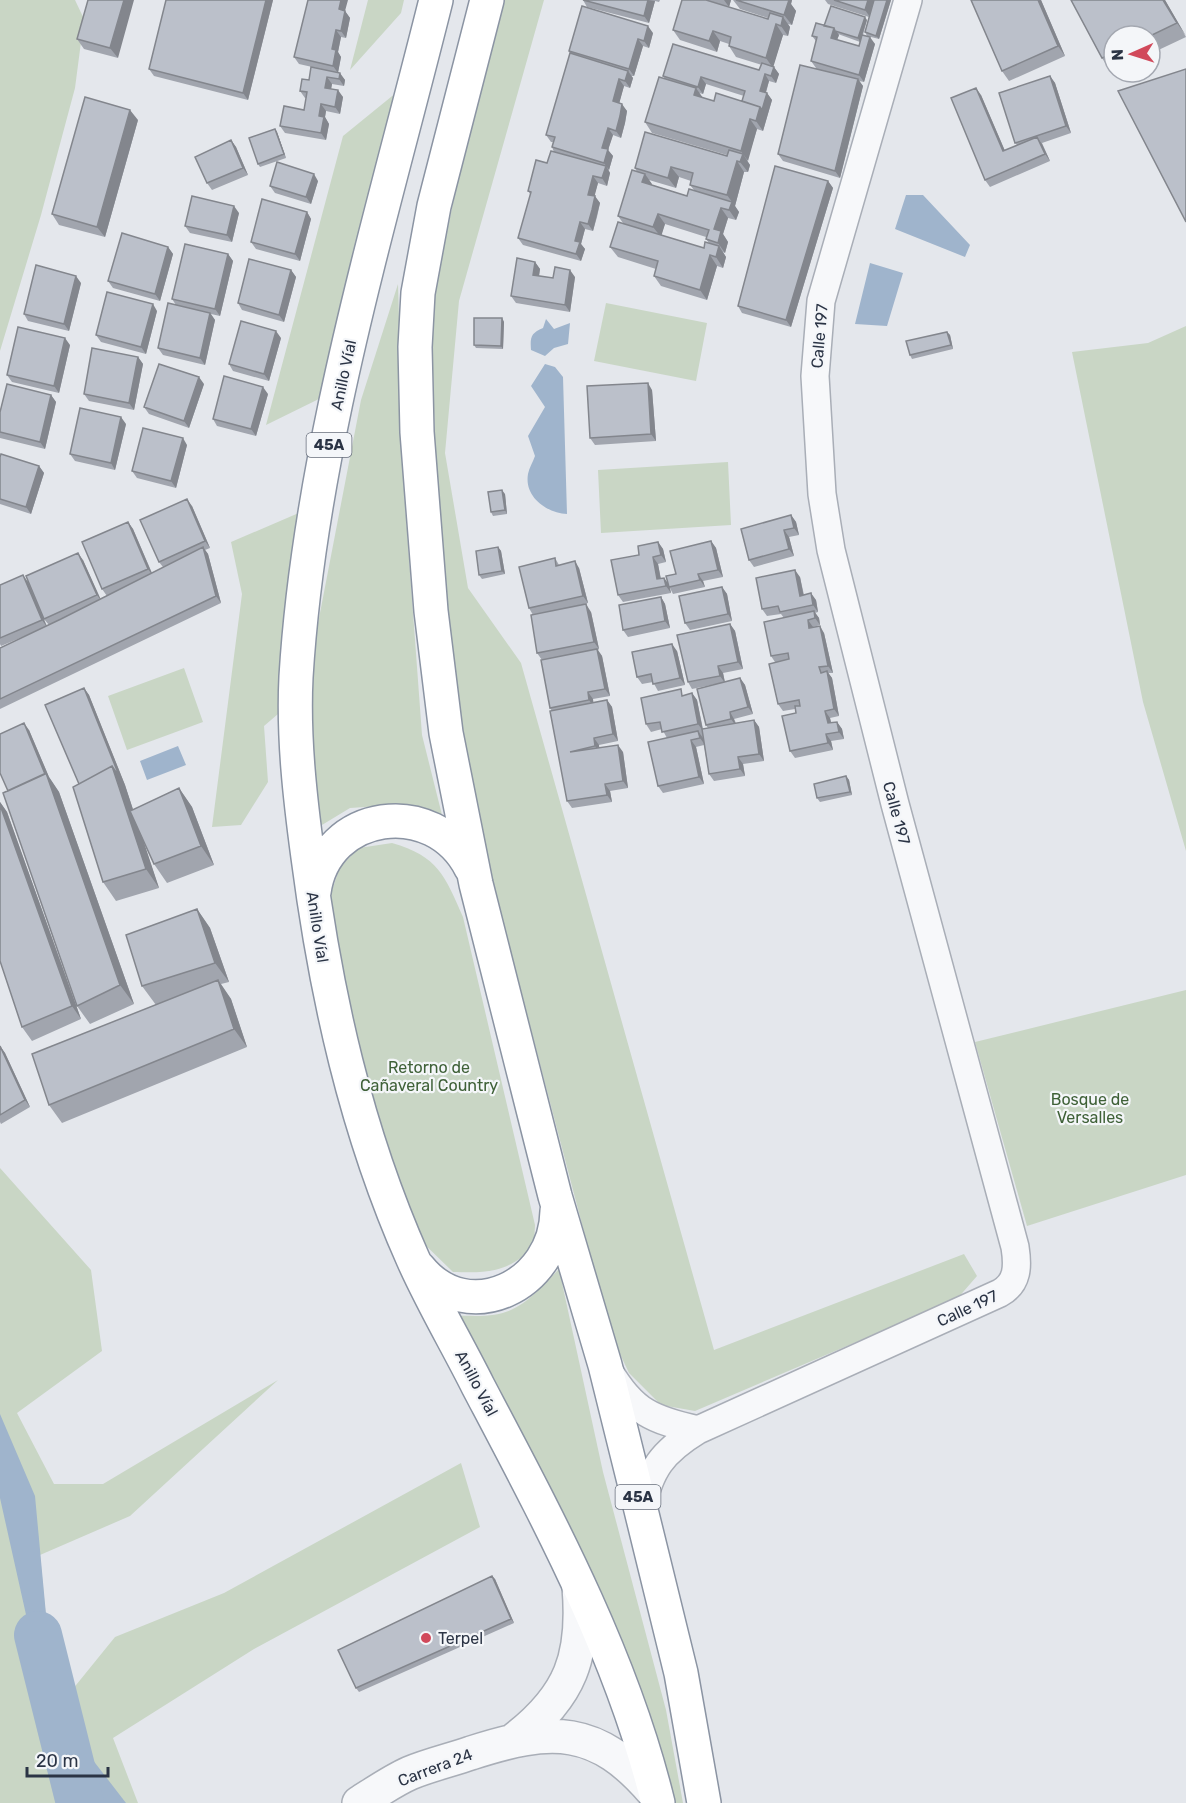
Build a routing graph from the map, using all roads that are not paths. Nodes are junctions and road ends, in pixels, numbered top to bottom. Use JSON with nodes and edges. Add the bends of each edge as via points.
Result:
{"nodes":[{"id":1,"x":436,"y":0,"type":"edge"},
{"id":2,"x":487,"y":0,"type":"edge"},
{"id":3,"x":908,"y":0,"type":"edge"},
{"id":4,"x":476,"y":884,"type":"junction"},
{"id":5,"x":313,"y":898,"type":"junction"},
{"id":6,"x":555,"y":1196,"type":"junction"},
{"id":7,"x":414,"y":1262,"type":"junction"},
{"id":8,"x":605,"y":1365,"type":"junction"},
{"id":9,"x":698,"y":1430,"type":"junction"},
{"id":10,"x":641,"y":1510,"type":"junction"},
{"id":11,"x":579,"y":1587,"type":"junction"},
{"id":12,"x":515,"y":1739,"type":"junction"},
{"id":13,"x":656,"y":1798,"type":"edge"},
{"id":14,"x":359,"y":1803,"type":"edge"},
{"id":15,"x":704,"y":1803,"type":"edge"}],
"edges":[{"from":1,"to":5,"type":"highway","name":"Anillo Víal","number":"45A","via":[[350,342],[319,495],[306,585],[295,710]]},
{"from":2,"to":4,"type":"highway","number":"45A","via":[[426,239],[415,348],[430,611],[446,733]]},
{"from":3,"to":9,"type":"street","name":"Calle 197","via":[[821,302],[815,376],[822,494],[831,550],[895,804],[1015,1247],[1015,1277],[1010,1288],[1000,1293]]},
{"from":4,"to":5,"type":"highway","via":[[460,850],[441,834],[419,824],[388,821],[359,829],[339,844],[324,863]]},
{"from":4,"to":6,"type":"highway","number":"45A"},
{"from":5,"to":7,"type":"highway","name":"Anillo Víal","number":"45A","via":[[328,992],[350,1083],[390,1204]]},
{"from":6,"to":7,"type":"highway","via":[[557,1224],[550,1250],[534,1273],[512,1288],[486,1296],[458,1293],[433,1282]]},
{"from":6,"to":8,"type":"highway","number":"45A"},
{"from":7,"to":11,"type":"highway","name":"Anillo Víal","number":"45A","via":[[551,1524]]},
{"from":8,"to":9,"type":"street","via":[[619,1388],[639,1408],[662,1422]]},
{"from":8,"to":10,"type":"highway","number":"45A"},
{"from":9,"to":10,"type":"street","name":"Calle 197","via":[[676,1443],[659,1462],[647,1485]]},
{"from":10,"to":15,"type":"highway","number":"45A","via":[[681,1673]]},
{"from":11,"to":12,"type":"street","name":"Carrera 24","via":[[582,1624],[576,1659],[566,1683],[542,1717]]},
{"from":11,"to":13,"type":"highway","name":"Anillo Víal","number":"45A","via":[[624,1692]]},
{"from":12,"to":13,"type":"street","name":"Carrera 24","via":[[541,1735],[593,1744],[624,1762]]},
{"from":12,"to":14,"type":"street","name":"Carrera 24","via":[[410,1773]]}]}
